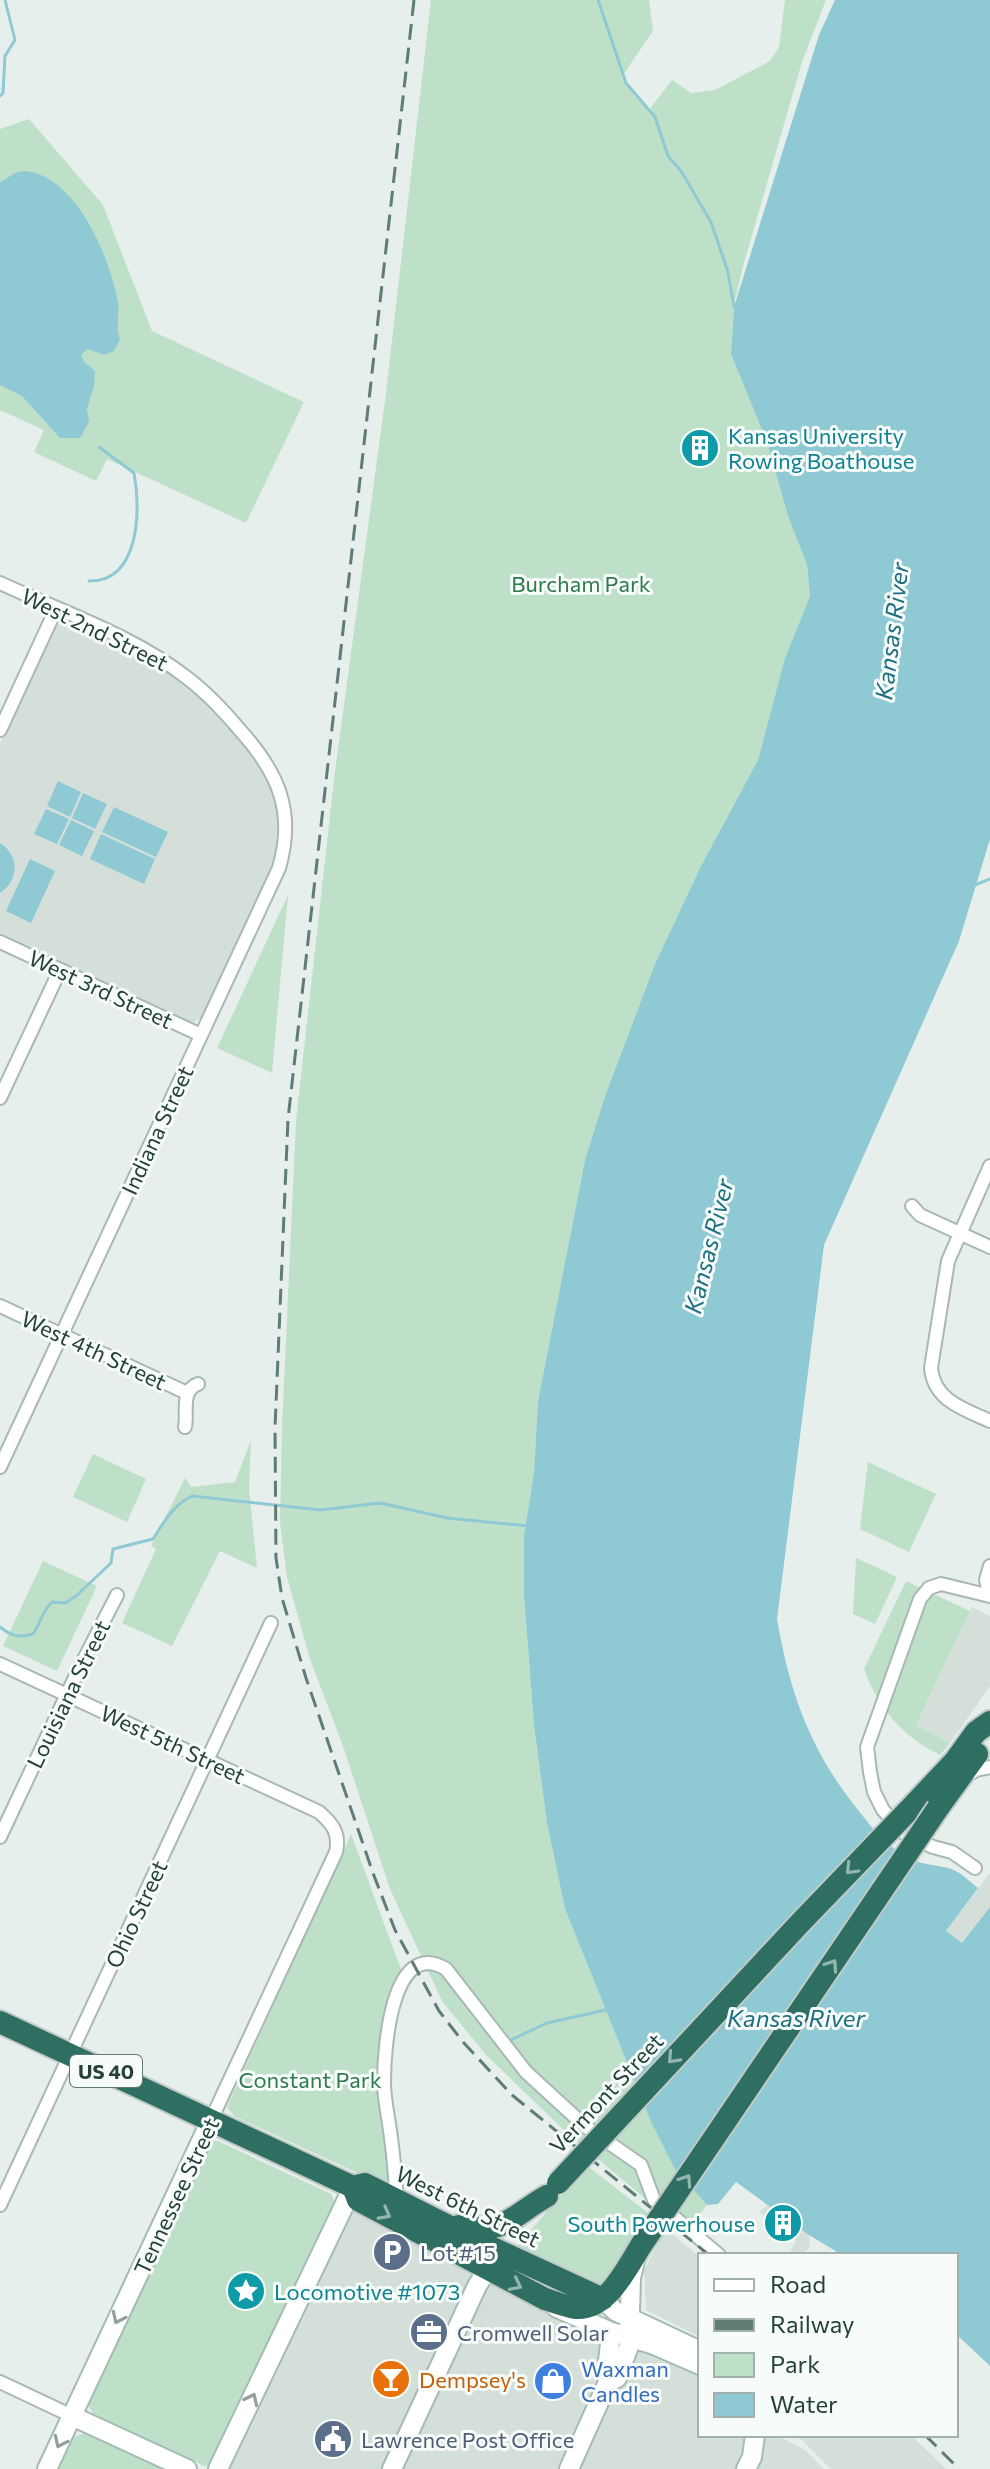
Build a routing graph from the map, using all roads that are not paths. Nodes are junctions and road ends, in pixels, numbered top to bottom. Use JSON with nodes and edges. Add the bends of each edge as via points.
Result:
{"nodes":[{"id":1,"x":0,"y":583,"type":"edge"},
{"id":2,"x":56,"y":609,"type":"junction"},
{"id":3,"x":0,"y":730,"type":"edge"},
{"id":4,"x":280,"y":788,"type":"joint"},
{"id":5,"x":0,"y":942,"type":"edge"},
{"id":6,"x":60,"y":970,"type":"junction"},
{"id":7,"x":201,"y":1035,"type":"junction"},
{"id":8,"x":0,"y":1098,"type":"edge"},
{"id":9,"x":990,"y":1166,"type":"edge"},
{"id":10,"x":912,"y":1206,"type":"dead end"},
{"id":11,"x":959,"y":1233,"type":"junction"},
{"id":12,"x":990,"y":1247,"type":"edge"},
{"id":13,"x":0,"y":1306,"type":"edge"},
{"id":14,"x":61,"y":1335,"type":"junction"},
{"id":15,"x":198,"y":1384,"type":"dead end"},
{"id":16,"x":187,"y":1393,"type":"junction"},
{"id":17,"x":990,"y":1421,"type":"edge"},
{"id":18,"x":185,"y":1427,"type":"dead end"},
{"id":19,"x":0,"y":1467,"type":"edge"},
{"id":20,"x":990,"y":1566,"type":"edge"},
{"id":21,"x":117,"y":1595,"type":"dead end"},
{"id":22,"x":990,"y":1596,"type":"edge"},
{"id":23,"x":271,"y":1623,"type":"dead end"},
{"id":24,"x":0,"y":1664,"type":"edge"},
{"id":25,"x":67,"y":1694,"type":"junction"},
{"id":26,"x":990,"y":1722,"type":"edge"},
{"id":27,"x":990,"y":1734,"type":"edge"},
{"id":28,"x":207,"y":1760,"type":"junction"},
{"id":29,"x":990,"y":1767,"type":"edge"},
{"id":30,"x":955,"y":1786,"type":"junction"},
{"id":31,"x":930,"y":1802,"type":"junction"},
{"id":32,"x":337,"y":1835,"type":"joint"},
{"id":33,"x":0,"y":1837,"type":"edge"},
{"id":34,"x":975,"y":1868,"type":"dead end"},
{"id":35,"x":0,"y":2022,"type":"edge"},
{"id":36,"x":70,"y":2055,"type":"junction"},
{"id":37,"x":211,"y":2120,"type":"junction"},
{"id":38,"x":353,"y":2187,"type":"junction"},
{"id":39,"x":552,"y":2189,"type":"junction"},
{"id":40,"x":397,"y":2200,"type":"junction"},
{"id":41,"x":0,"y":2205,"type":"edge"},
{"id":42,"x":439,"y":2222,"type":"junction"},
{"id":43,"x":640,"y":2249,"type":"junction"},
{"id":44,"x":717,"y":2253,"type":"edge"},
{"id":45,"x":494,"y":2261,"type":"junction"},
{"id":46,"x":545,"y":2299,"type":"junction"},
{"id":47,"x":603,"y":2299,"type":"junction"},
{"id":48,"x":630,"y":2318,"type":"junction"},
{"id":49,"x":609,"y":2331,"type":"junction"},
{"id":50,"x":630,"y":2338,"type":"junction"},
{"id":51,"x":698,"y":2350,"type":"edge"},
{"id":52,"x":698,"y":2364,"type":"edge"},
{"id":53,"x":0,"y":2382,"type":"edge"},
{"id":54,"x":608,"y":2382,"type":"junction"},
{"id":55,"x":72,"y":2416,"type":"junction"},
{"id":56,"x":755,"y":2437,"type":"edge"},
{"id":57,"x":47,"y":2469,"type":"edge"},
{"id":58,"x":187,"y":2469,"type":"edge"},
{"id":59,"x":218,"y":2469,"type":"edge"},
{"id":60,"x":392,"y":2469,"type":"edge"},
{"id":61,"x":569,"y":2469,"type":"edge"},
{"id":62,"x":746,"y":2469,"type":"edge"}],
"edges":[{"from":1,"to":2,"type":"street","name":"West 2nd Street"},
{"from":2,"to":3,"type":"street"},
{"from":2,"to":4,"type":"street","name":"West 2nd Street","via":[[186,676],[252,744]]},
{"from":4,"to":7,"type":"street","name":"Indiana Street","via":[[285,829],[279,868]]},
{"from":5,"to":6,"type":"street","name":"West 3rd Street"},
{"from":6,"to":7,"type":"street","name":"West 3rd Street"},
{"from":6,"to":8,"type":"street"},
{"from":7,"to":14,"type":"street","name":"Indiana Street"},
{"from":9,"to":11,"type":"street"},
{"from":10,"to":11,"type":"street"},
{"from":11,"to":12,"type":"street"},
{"from":11,"to":17,"type":"street","via":[[945,1271],[932,1379],[949,1402]]},
{"from":13,"to":14,"type":"street","name":"West 4th Street"},
{"from":14,"to":16,"type":"street","name":"West 4th Street"},
{"from":14,"to":19,"type":"street","name":"Indiana Street"},
{"from":15,"to":16,"type":"street"},
{"from":16,"to":18,"type":"street"},
{"from":20,"to":22,"type":"street"},
{"from":21,"to":25,"type":"street","name":"Louisiana Street"},
{"from":22,"to":34,"type":"street","via":[[941,1584],[920,1599],[867,1747],[874,1792],[883,1810],[904,1833],[952,1852]]},
{"from":23,"to":28,"type":"street","name":"Ohio Street"},
{"from":24,"to":25,"type":"street","name":"West 5th Street"},
{"from":25,"to":28,"type":"street","name":"West 5th Street"},
{"from":25,"to":33,"type":"street","name":"Louisiana Street"},
{"from":26,"to":31,"type":"highway","number":"US 40","via":[[976,1732]]},
{"from":27,"to":30,"type":"highway","number":"US 40"},
{"from":28,"to":32,"type":"street","name":"West 5th Street","via":[[319,1812]]},
{"from":28,"to":36,"type":"street","name":"Ohio Street"},
{"from":29,"to":30,"type":"street","via":[[976,1770]]},
{"from":30,"to":31,"type":"highway","number":"US 40"},
{"from":31,"to":39,"type":"highway","name":"Vermont Street","number":"US 40","one_way":true,"bridge":true,"via":[[801,1922]]},
{"from":43,"to":31,"type":"highway","number":"US 40","one_way":true,"bridge":true},
{"from":32,"to":37,"type":"street","name":"Tennessee Street","via":[[336,1852]]},
{"from":35,"to":36,"type":"highway","name":"West 6th Street","number":"US 40"},
{"from":36,"to":37,"type":"highway","name":"West 6th Street","number":"US 40"},
{"from":36,"to":41,"type":"street","name":"Ohio Street"},
{"from":37,"to":38,"type":"highway","name":"West 6th Street","number":"US 40"},
{"from":37,"to":55,"type":"street","name":"Tennessee Street","one_way":true},
{"from":38,"to":40,"type":"highway","name":"West 6th Street","number":"US 40","via":[[365,2184]]},
{"from":38,"to":45,"type":"highway","name":"West 6th Street","number":"US 40","one_way":true,"via":[[358,2200]]},
{"from":59,"to":38,"type":"street","one_way":true},
{"from":39,"to":42,"type":"highway","number":"US 40","via":[[494,2229]]},
{"from":39,"to":45,"type":"highway","name":"Vermont Street"},
{"from":40,"to":42,"type":"highway","name":"West 6th Street","number":"US 40"},
{"from":40,"to":44,"type":"street","via":[[383,2085],[389,2027],[402,1981],[414,1967],[431,1963],[446,1969],[526,2072],[586,2127],[641,2165],[654,2200]]},
{"from":42,"to":45,"type":"highway","name":"West 6th Street"},
{"from":43,"to":47,"type":"highway","number":"US 40"},
{"from":43,"to":48,"type":"street","via":[[631,2278]]},
{"from":45,"to":46,"type":"highway","name":"West 6th Street","number":"US 40","one_way":true},
{"from":45,"to":47,"type":"highway","name":"West 6th Street"},
{"from":45,"to":60,"type":"street","name":"Vermont Street","via":[[477,2286]]},
{"from":46,"to":47,"type":"highway","name":"West 6th Street","number":"US 40","via":[[577,2308]]},
{"from":46,"to":49,"type":"street","name":"West 6th Street","via":[[562,2312]]},
{"from":47,"to":48,"type":"street","name":"West 6th Street"},
{"from":48,"to":50,"type":"street"},
{"from":48,"to":51,"type":"street","name":"West 6th Street"},
{"from":49,"to":50,"type":"street","name":"West 6th Street"},
{"from":49,"to":54,"type":"street"},
{"from":50,"to":52,"type":"street","name":"West 6th Street"},
{"from":50,"to":54,"type":"street","via":[[617,2378]]},
{"from":53,"to":55,"type":"street"},
{"from":54,"to":61,"type":"street"},
{"from":55,"to":57,"type":"street","name":"Tennessee Street","one_way":true},
{"from":55,"to":58,"type":"street"},
{"from":56,"to":62,"type":"street"}]}
